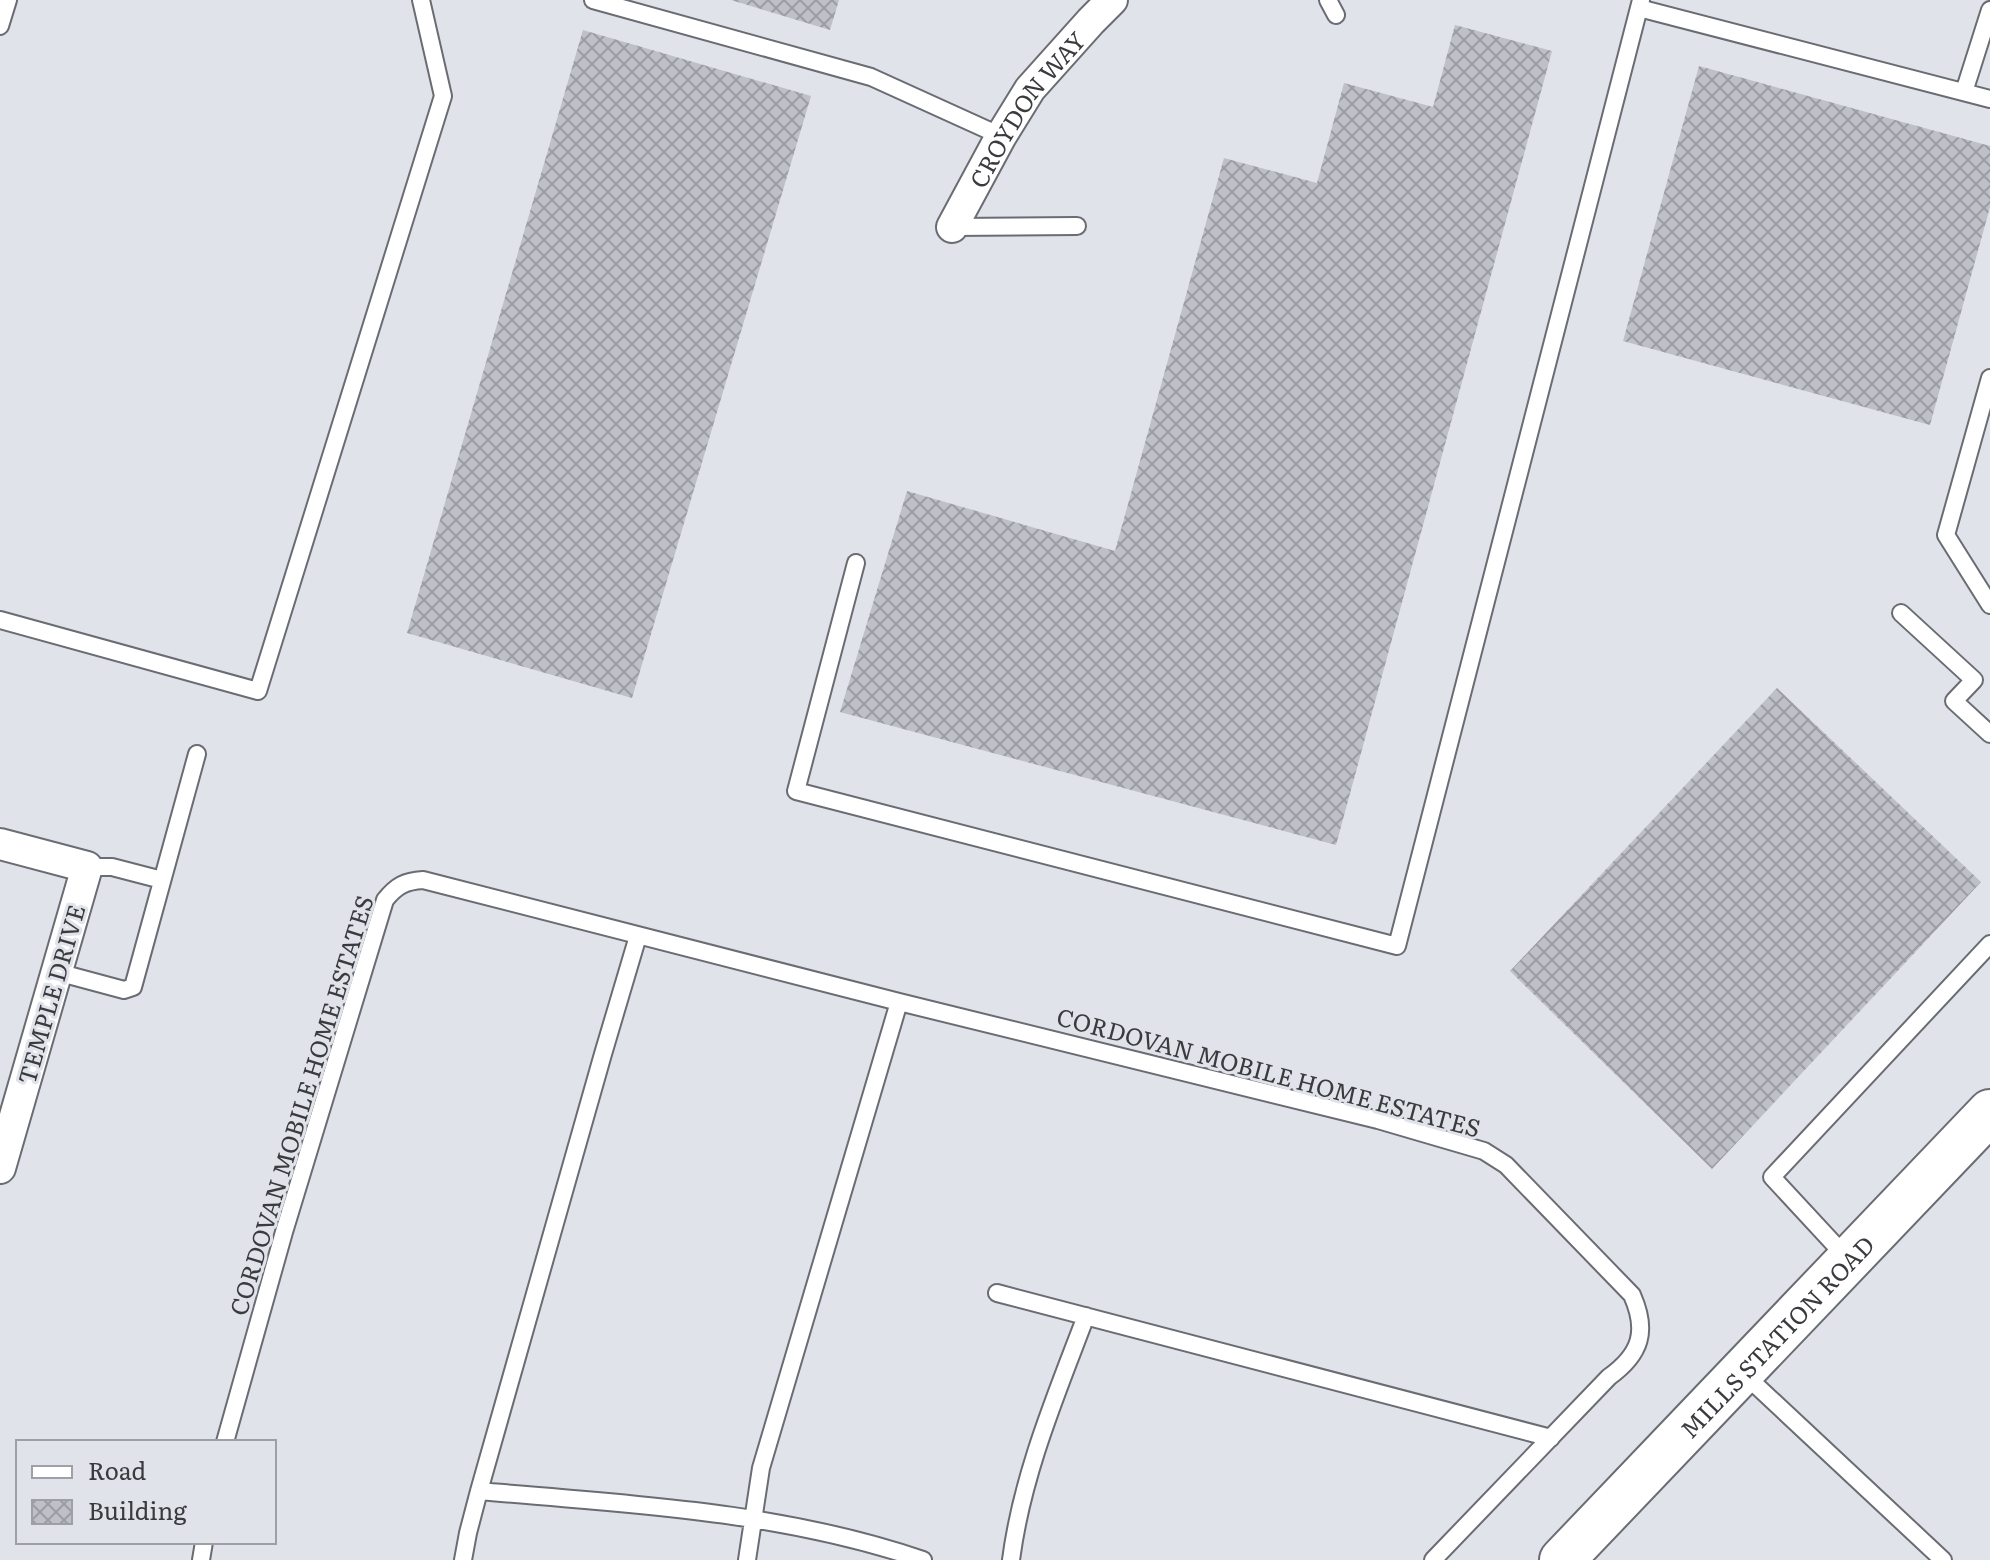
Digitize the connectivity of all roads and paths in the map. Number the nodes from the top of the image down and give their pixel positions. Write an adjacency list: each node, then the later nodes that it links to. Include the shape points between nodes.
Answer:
1 (8, 0): 7 (lane)
2 (421, 0): 17 (lane, via 443,96 258,691)
3 (593, 0): 10 (lane, via 871,77)
4 (1112, 0): 10 (street, CROYDON WAY, via 1030,89)
5 (1640, 4): 8 (lane); 14 (lane, via 1397,946 796,791)
6 (1990, 10): 8 (lane)
7 (0, 26)
8 (1964, 92): 9 (lane)
9 (1990, 99)
10 (1001, 136): 12 (street, CROYDON WAY)
11 (1077, 226): 12 (lane)
12 (952, 227)
13 (1990, 378): 15 (lane, via 1946,535)
14 (856, 563)
15 (1990, 605)
16 (1901, 613): 18 (lane, via 1974,680 1954,701)
17 (0, 620)
18 (1990, 734)
19 (197, 754): 22 (lane)
20 (0, 844): 21 (street)
21 (87, 867): 22 (lane, via 112,867); 25 (street, TEMPLE DRIVE)
22 (162, 880): 25 (lane, via 130,989)
23 (638, 936): 26 (lane, CORDOVAN MOBILE HOME ESTATES); 34 (lane, CORDOVAN MOBILE HOME ESTATES, via 423,880 395,887 385,900); 35 (lane)
24 (1990, 944): 29 (lane, via 1772,1177)
25 (57, 972): 28 (street, TEMPLE DRIVE)
26 (899, 1002): 33 (lane, CORDOVAN MOBILE HOME ESTATES, via 1378,1120 1484,1151 1506,1165 1632,1295 1640,1312 1641,1332 1625,1366); 36 (lane, via 761,1468)
27 (1990, 1112): 29 (street, MILLS STATION ROAD)
28 (0, 1168)
29 (1848, 1259): 32 (street, MILLS STATION ROAD)
30 (997, 1293): 31 (lane)
31 (1086, 1316): 33 (lane); 40 (lane, via 1028,1479)
32 (1743, 1373): 42 (street, MILLS STATION ROAD); 43 (lane)
33 (1551, 1438): 41 (lane, CORDOVAN MOBILE HOME ESTATES)
34 (226, 1440)
35 (479, 1491): 36 (lane); 37 (lane)
36 (752, 1519): 38 (lane); 39 (lane, via 877,1544)
37 (463, 1560)
38 (747, 1560)
39 (923, 1560)
40 (1011, 1560)
41 (1433, 1560)
42 (1562, 1560)
43 (1943, 1560)

